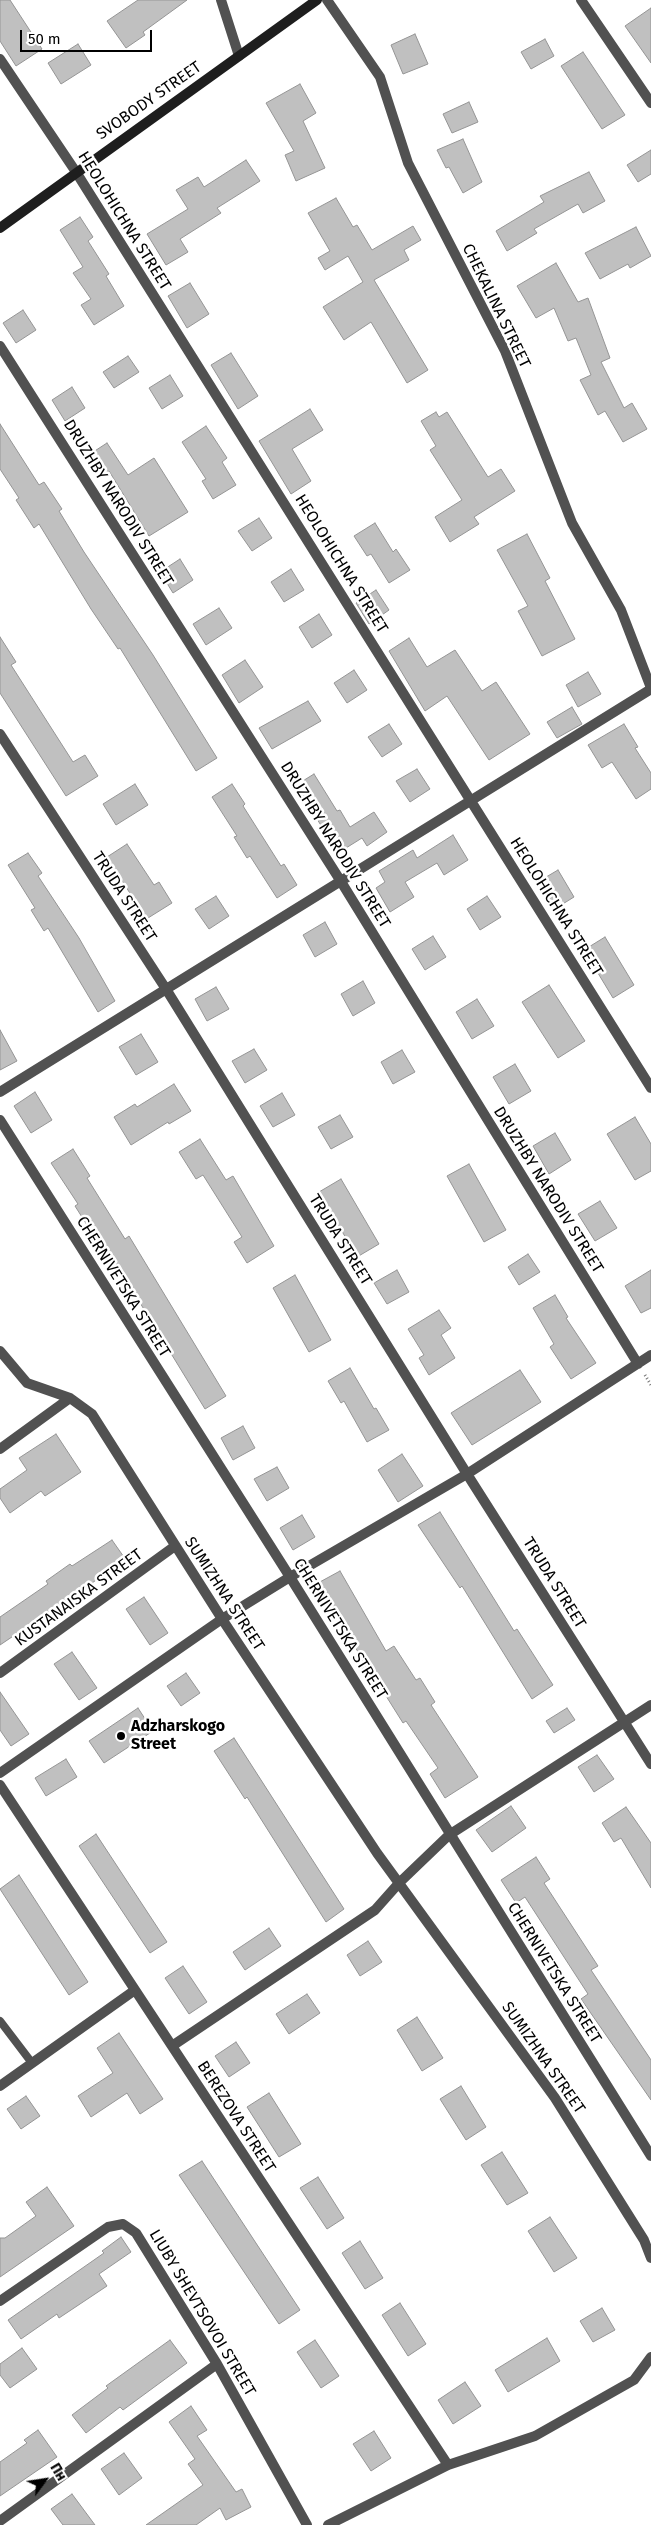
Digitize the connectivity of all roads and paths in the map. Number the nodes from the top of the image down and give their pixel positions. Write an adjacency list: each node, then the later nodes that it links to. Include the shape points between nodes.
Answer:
1 (221, 0): 5 (street)
2 (317, 0): 5 (main road, SVOBODY STREET)
3 (327, 0): 11 (street, CHEKALINA STREET, via 380,77 408,163 505,351 572,523 621,610)
4 (581, 0): 7 (street)
5 (239, 56): 8 (main road, SVOBODY STREET)
6 (0, 59): 8 (street, HEOLOHICHNA STREET)
7 (651, 103)
8 (76, 172): 9 (main road, SVOBODY STREET); 13 (street, HEOLOHICHNA STREET)
9 (0, 228)
10 (0, 346): 14 (street, DRUZHBY NARODIV STREET)
11 (651, 688): 13 (street)
12 (0, 734): 15 (street, TRUDA STREET)
13 (472, 800): 14 (street); 16 (street, HEOLOHICHNA STREET)
14 (340, 880): 15 (street); 21 (street, DRUZHBY NARODIV STREET)
15 (166, 989): 17 (street); 24 (street, TRUDA STREET)
16 (651, 1088)
17 (0, 1092)
18 (0, 1120): 26 (street, CHERNIVETSKA STREET)
19 (0, 1352): 22 (street, SUMIZHNA STREET, via 27,1383)
20 (651, 1356): 21 (street)
21 (638, 1364): 24 (street)
22 (70, 1398): 23 (street); 25 (street, SUMIZHNA STREET, via 92,1414)
23 (0, 1449)
24 (467, 1474): 26 (street); 30 (street, TRUDA STREET)
25 (175, 1546): 27 (street, SUMIZHNA STREET); 28 (street, KUSTANAISKA STREET)
26 (290, 1577): 27 (street); 34 (street, CHERNIVETSKA STREET)
27 (222, 1619): 32 (street); 35 (street, SUMIZHNA STREET)
28 (0, 1673)
29 (651, 1705): 30 (street)
30 (625, 1722): 31 (street, TRUDA STREET); 34 (street)
31 (651, 1764)
32 (0, 1773)
33 (0, 1785): 36 (street, BEREZOVA STREET)
34 (449, 1835): 35 (street); 41 (street, CHERNIVETSKA STREET)
35 (399, 1883): 38 (street, via 375,1910); 42 (street, SUMIZHNA STREET, via 555,2098 644,2240)
36 (135, 1990): 38 (street, BEREZOVA STREET); 39 (street)
37 (0, 2021): 39 (lane)
38 (172, 2046): 46 (street, BEREZOVA STREET)
39 (32, 2063): 40 (street)
40 (0, 2086)
41 (651, 2156)
42 (651, 2258)
43 (0, 2302): 45 (street, LIUBY SHEVTSOVOI STREET, via 108,2227 123,2224 136,2232)
44 (651, 2357): 46 (street, via 634,2380 534,2436)
45 (217, 2364): 47 (street); 48 (street, LIUBY SHEVTSOVOI STREET)
46 (448, 2465): 49 (street)
47 (0, 2521)
48 (307, 2525)
49 (328, 2525)

